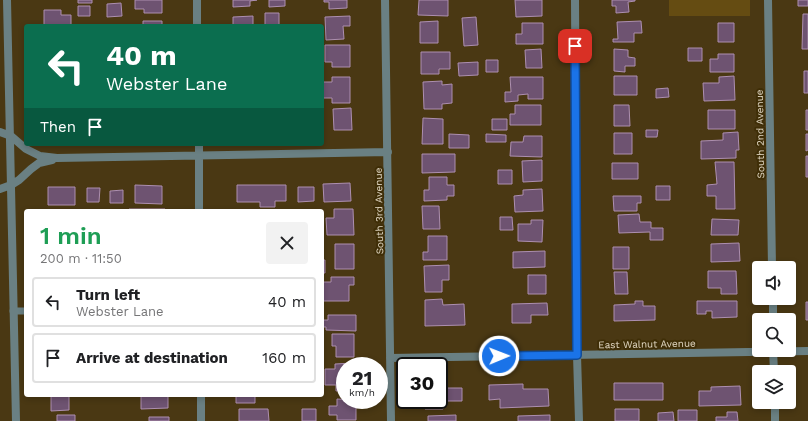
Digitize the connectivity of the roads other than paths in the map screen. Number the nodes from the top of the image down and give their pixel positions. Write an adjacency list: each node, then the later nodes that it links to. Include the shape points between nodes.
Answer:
1 (7, 0): 8 (street)
2 (197, 0): 6 (street)
3 (386, 0): 10 (street, South 3rd Avenue)
4 (575, 0): 22 (street)
5 (768, 0): 16 (street, South 2nd Avenue)
6 (197, 24)
7 (0, 132): 8 (street)
8 (11, 136): 12 (street, via 40,156); 13 (street)
9 (198, 146): 11 (street)
10 (388, 152): 11 (street); 23 (street, South 3rd Avenue)
11 (199, 155): 12 (street); 15 (street)
12 (57, 158): 13 (street, via 39,163)
13 (11, 185): 14 (street); 17 (street)
14 (0, 189)
15 (199, 209)
16 (772, 261)
17 (13, 311): 18 (lane); 26 (street)
18 (24, 311)
19 (752, 351): 22 (street, East Walnut Avenue)
20 (796, 351): 21 (street, East Walnut Avenue)
21 (808, 351)
22 (577, 355): 23 (street, East Walnut Avenue); 29 (street)
23 (390, 358): 28 (street, South 3rd Avenue)
24 (201, 397): 27 (street)
25 (774, 409): 30 (street)
26 (16, 421)
27 (201, 421)
28 (391, 421)
29 (579, 421)
30 (775, 421)

